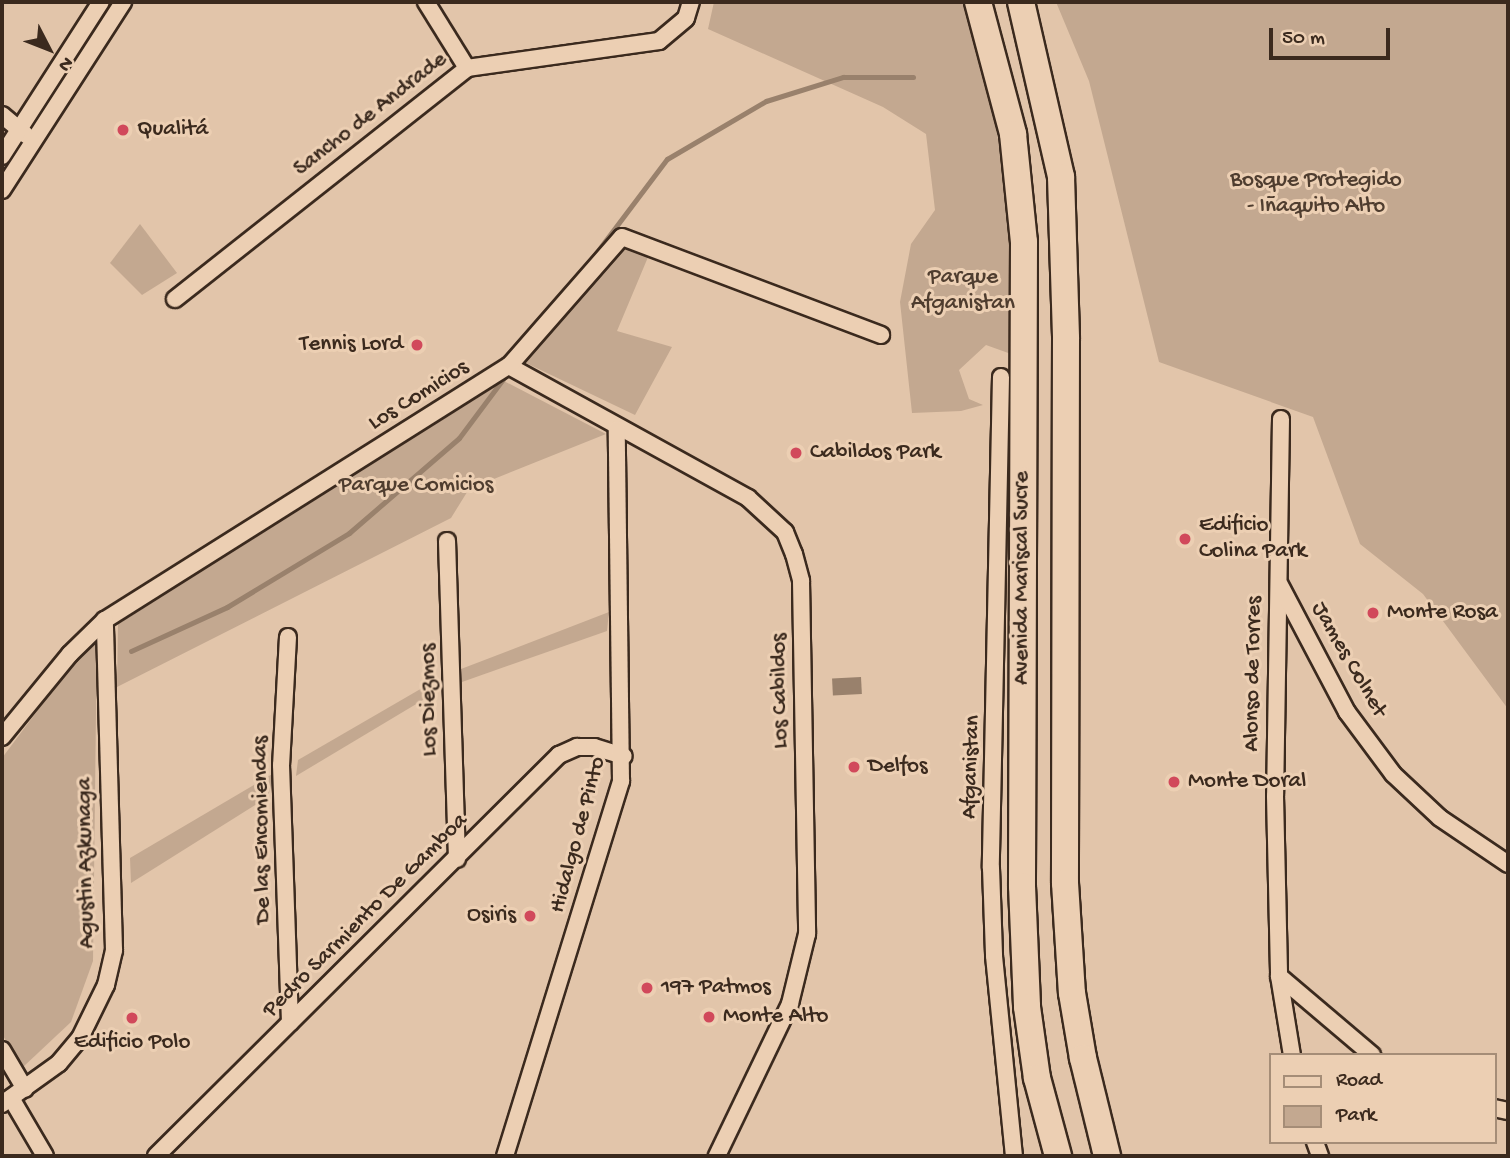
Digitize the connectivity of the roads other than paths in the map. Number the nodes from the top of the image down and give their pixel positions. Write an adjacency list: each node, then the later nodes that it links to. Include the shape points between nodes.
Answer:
1 (101, 2): 9 (street)
2 (123, 2): 10 (street)
3 (426, 2): 7 (street)
4 (691, 2): 7 (street, Sancho de Andrade, via 686,18 659,41)
5 (978, 2): 38 (main road, Avenida Mariscal Sucre, via 1013,134 1024,242 1022,886 1027,1007 1037,1078)
6 (1021, 2): 39 (main road, Avenida Mariscal Sucre, via 1060,177 1066,340 1065,883 1072,993)
7 (467, 68): 13 (street, Sancho de Andrade)
8 (2, 115): 9 (street)
9 (19, 129): 10 (street); 11 (street)
10 (33, 141): 12 (street)
11 (2, 156)
12 (2, 190)
13 (175, 299)
14 (881, 335): 15 (street, Los Comicios, via 622,237)
15 (509, 366): 18 (street, Los Cabildos); 21 (street, Los Comicios)
16 (1001, 377): 37 (street, Afganistan, via 991,868 994,956)
17 (1281, 419): 20 (street, Alonso de Torres)
18 (617, 429): 24 (street, Hidalgo de Pinto); 36 (street, Los Cabildos, via 771,516 785,532 801,582 808,875 805,955 790,1004)
19 (447, 541): 25 (street, Los Diezmos)
20 (1279, 583): 26 (street, James Colnet, via 1347,712 1389,768 1431,811); 27 (street, Alonso de Torres, via 1275,796)
21 (106, 620): 23 (street, Los Comicios, via 70,654); 32 (street, Agustin Azkunaga, via 114,950 102,994 80,1038 59,1063)
22 (288, 636): 28 (street, De las Encomiendas, via 281,765)
23 (2, 737)
24 (624, 755): 25 (street, Pedro Sarmiento De Gamboa, via 594,747 578,747 559,755); 35 (street, Hidalgo de Pinto, via 613,810 565,972)
25 (457, 859): 28 (street, Pedro Sarmiento De Gamboa)
26 (1508, 864)
27 (1279, 976): 30 (street, Alonso de Torres); 31 (street)
28 (290, 1023): 34 (street, Pedro Sarmiento De Gamboa)
29 (2, 1050): 32 (street)
30 (1293, 1053)
31 (1370, 1053)
32 (12, 1097): 33 (street)
33 (46, 1156)
34 (156, 1156)
35 (505, 1156)
36 (717, 1156)
37 (1014, 1156)
38 (1058, 1156)
39 (1107, 1156)

